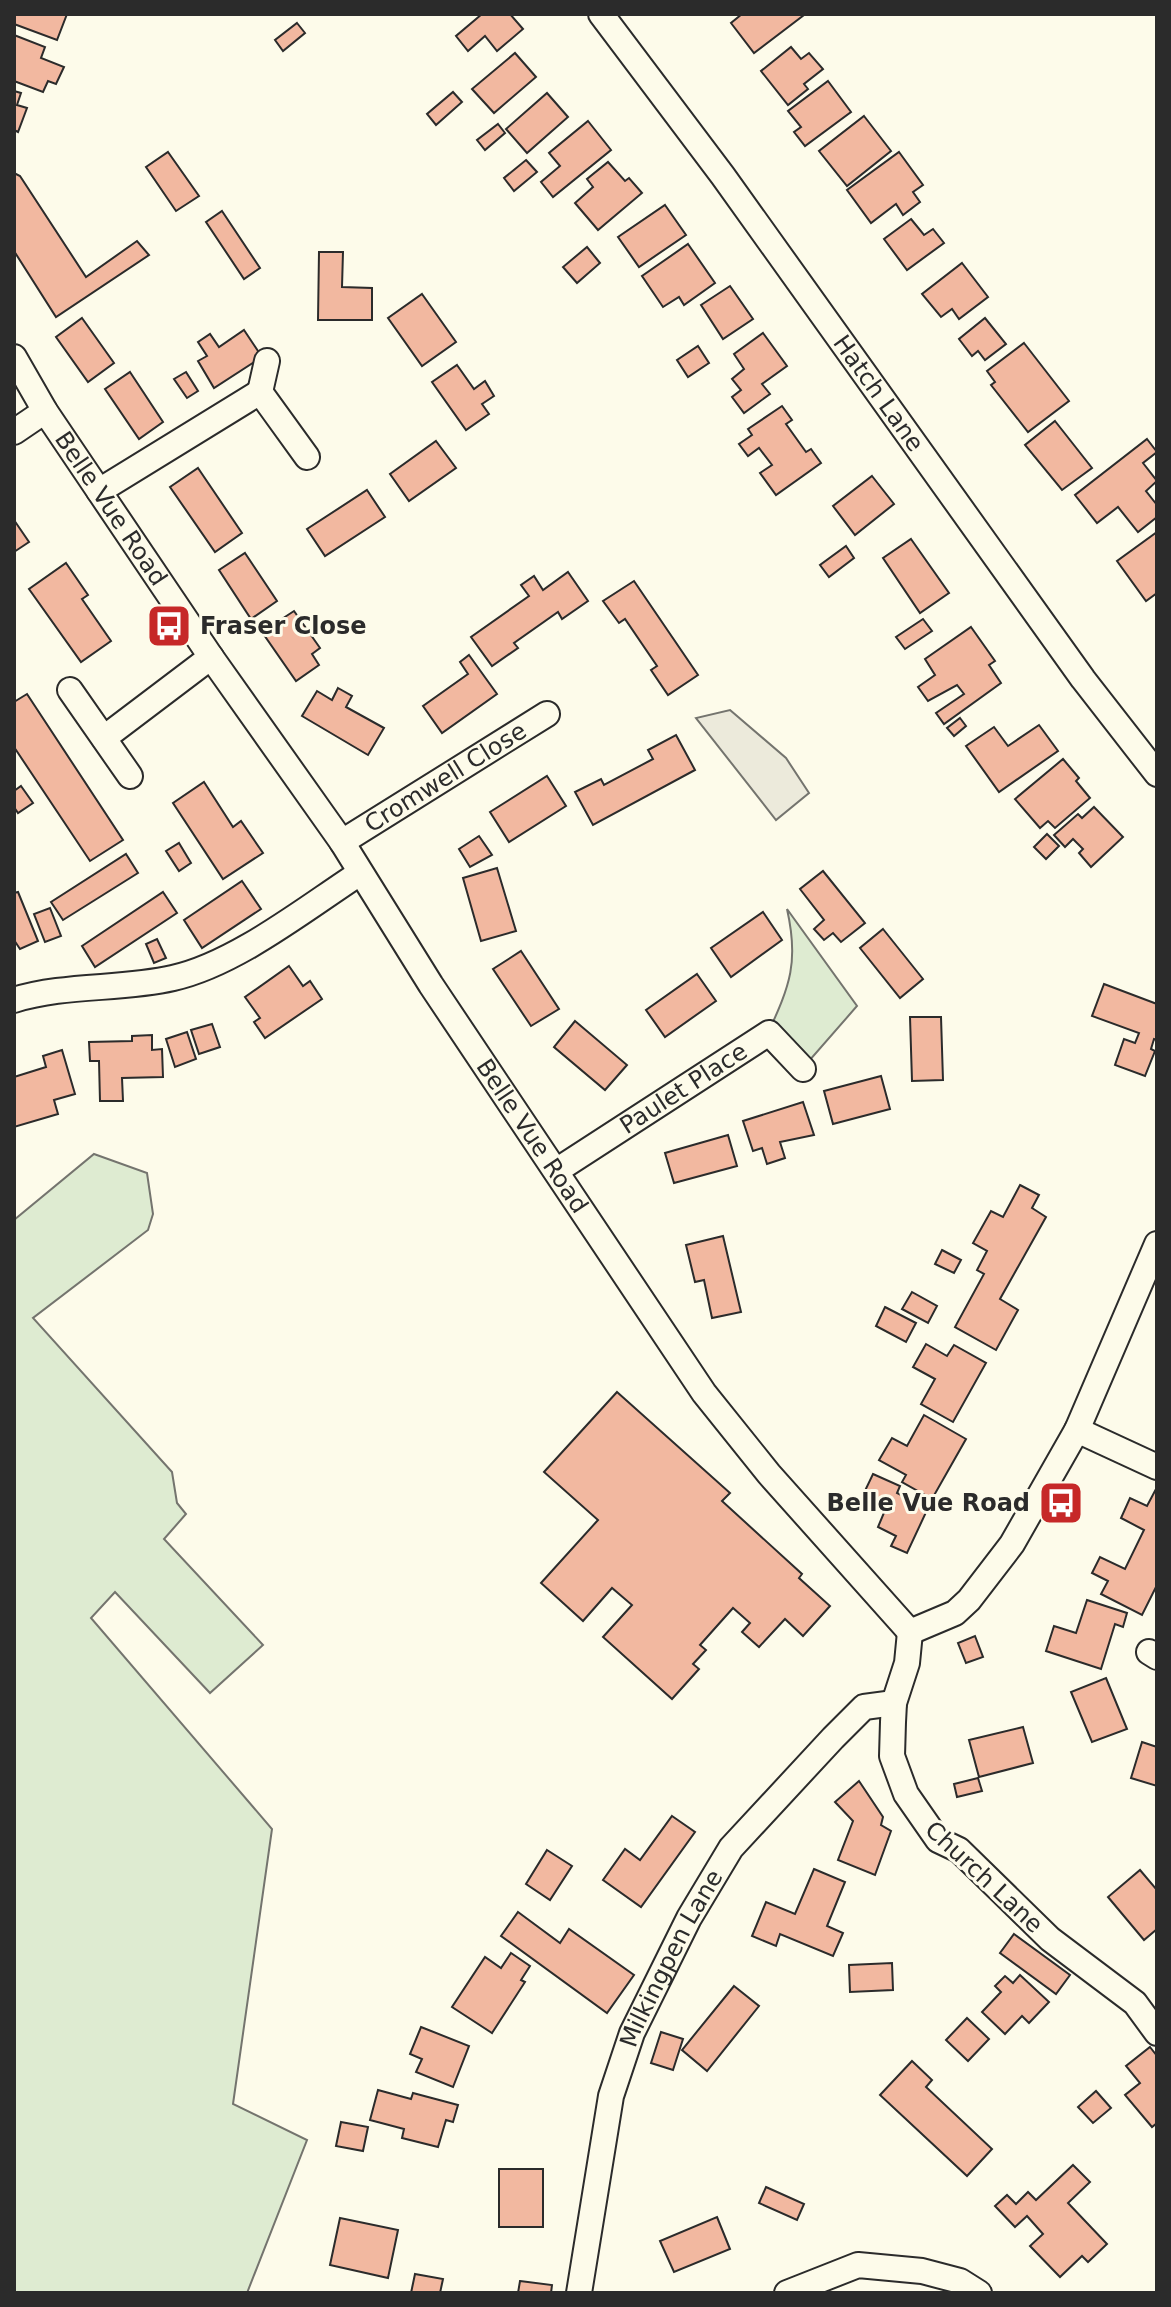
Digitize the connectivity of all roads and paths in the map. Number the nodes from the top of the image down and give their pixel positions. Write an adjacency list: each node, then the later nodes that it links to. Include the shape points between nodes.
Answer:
1 (601, 14): 13 (street, Hatch Lane)
2 (14, 357): 5 (street, Belle Vue Road)
3 (267, 361): 4 (street)
4 (260, 392): 7 (street); 8 (street)
5 (45, 411): 6 (street); 8 (street, Belle Vue Road)
6 (14, 432)
7 (307, 457)
8 (99, 491): 9 (street, Belle Vue Road)
9 (211, 657): 12 (street); 15 (street, Belle Vue Road)
10 (70, 690): 12 (street)
11 (547, 714): 15 (street, Cromwell Close)
12 (104, 738): 14 (street)
13 (1157, 774)
14 (130, 776)
15 (342, 842): 16 (street, Belle Vue Road)
16 (360, 873): 17 (street, via 205,969 170,979); 19 (street, Belle Vue Road)
17 (14, 1000)
18 (803, 1069): 19 (street, Paulet Place, via 769,1033)
19 (556, 1171): 23 (street, Belle Vue Road, via 704,1393)
20 (1157, 1244): 21 (street)
21 (1077, 1430): 22 (street); 23 (street, via 1012,1544 969,1600 955,1613)
22 (1157, 1467)
23 (910, 1632): 24 (street, Church Lane)
24 (894, 1703): 25 (street, Church Lane, via 892,1756 924,1823 1050,1939 1135,2003); 26 (street, Milkingpen Lane, via 864,1707 833,1738 731,1848 689,1918 632,2033 611,2096)
25 (1157, 2033)
26 (579, 2293)
27 (787, 2293): 28 (street, via 858,2265 922,2271 960,2281)
28 (979, 2293)

